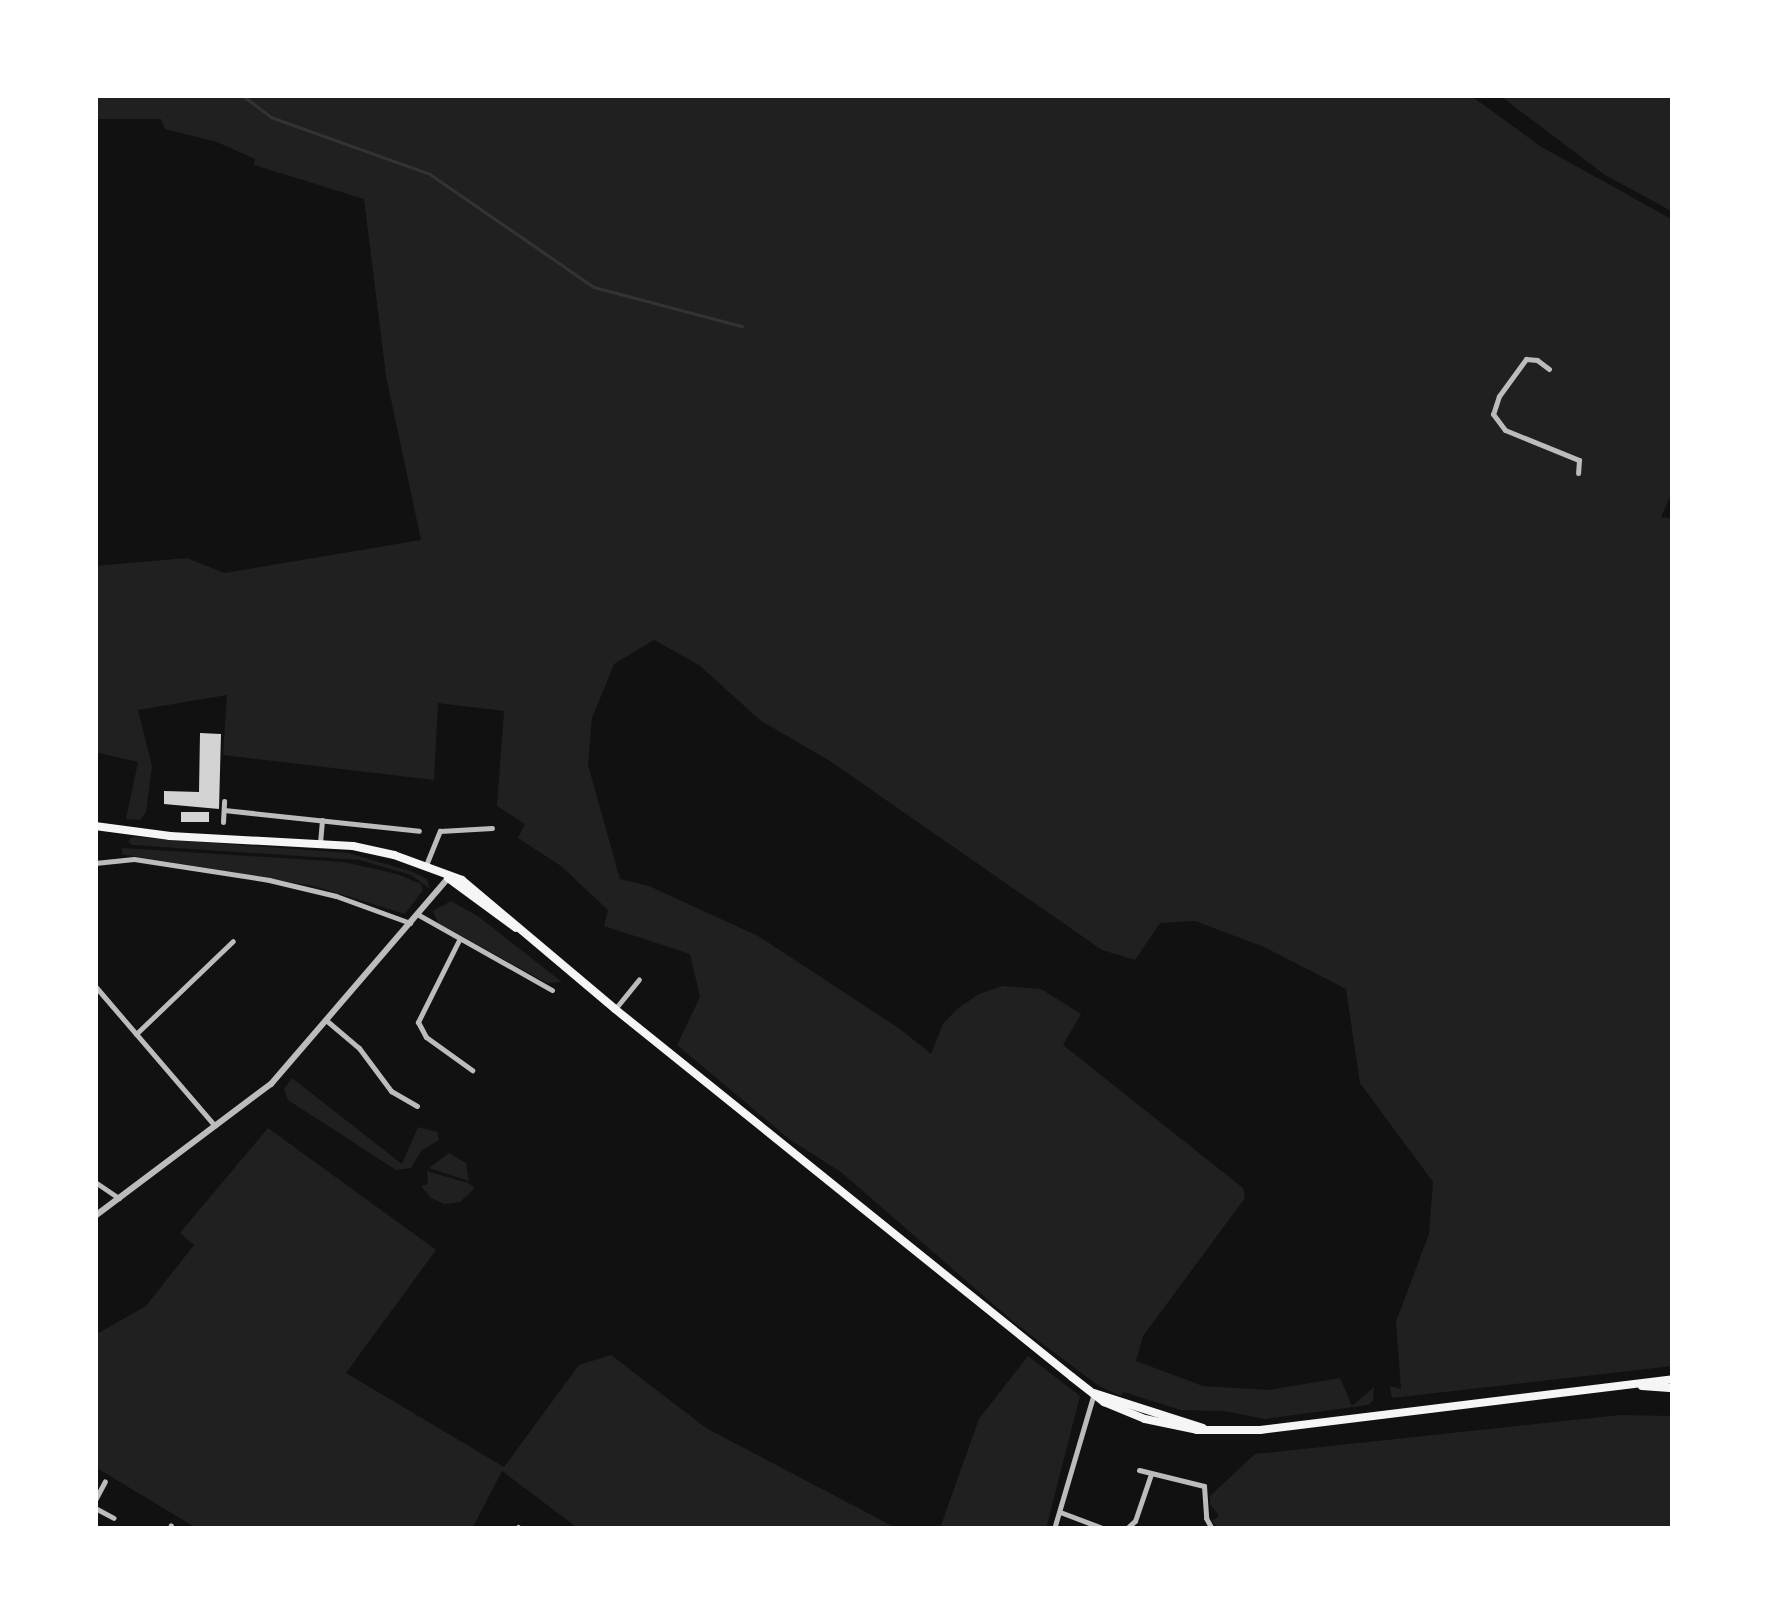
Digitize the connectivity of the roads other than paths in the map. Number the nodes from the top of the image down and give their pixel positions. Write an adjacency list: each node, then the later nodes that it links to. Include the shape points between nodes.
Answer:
1 (1549, 369): 2 (street, via 1526,359 1493,414 1505,430 1579,460)
2 (1578, 473)
3 (224, 800): 4 (street)
4 (224, 810): 5 (street); 6 (street)
5 (322, 820): 9 (street); 10 (street)
6 (223, 822)
7 (95, 826): 10 (main road)
8 (492, 828): 12 (street, via 440,831)
9 (418, 831)
10 (320, 843): 12 (main road)
11 (95, 863): 15 (street, via 134,859 269,880)
12 (426, 866): 13 (main road)
13 (448, 878): 14 (street); 21 (main road)
14 (417, 914): 15 (street); 16 (street)
15 (410, 923): 22 (street)
16 (460, 940): 20 (street); 24 (street, via 418,1022 426,1037)
17 (234, 942): 23 (street)
18 (640, 980): 21 (street)
19 (95, 986): 23 (street)
20 (552, 990)
21 (615, 1009): 33 (main road)
22 (327, 1021): 25 (street, via 359,1048 391,1090); 26 (street, via 272,1084)
23 (136, 1034): 26 (street)
24 (472, 1070)
25 (416, 1106)
26 (215, 1126): 28 (street)
27 (95, 1182): 28 (street)
28 (118, 1198): 29 (street)
29 (95, 1216)
30 (1673, 1379): 31 (main road)
31 (1638, 1386): 32 (main road); 33 (main road, via 1260,1430 1204,1428)
32 (1673, 1388)
33 (1094, 1392): 39 (street)
34 (1138, 1470): 35 (street)
35 (1151, 1474): 43 (street); 44 (street, via 1204,1486)
36 (105, 1481): 37 (street)
37 (95, 1500)
38 (95, 1508): 40 (street)
39 (1060, 1512): 41 (street); 42 (street)
40 (114, 1518)
41 (1054, 1529)
42 (1105, 1529)
43 (1126, 1529)
44 (1212, 1529)

